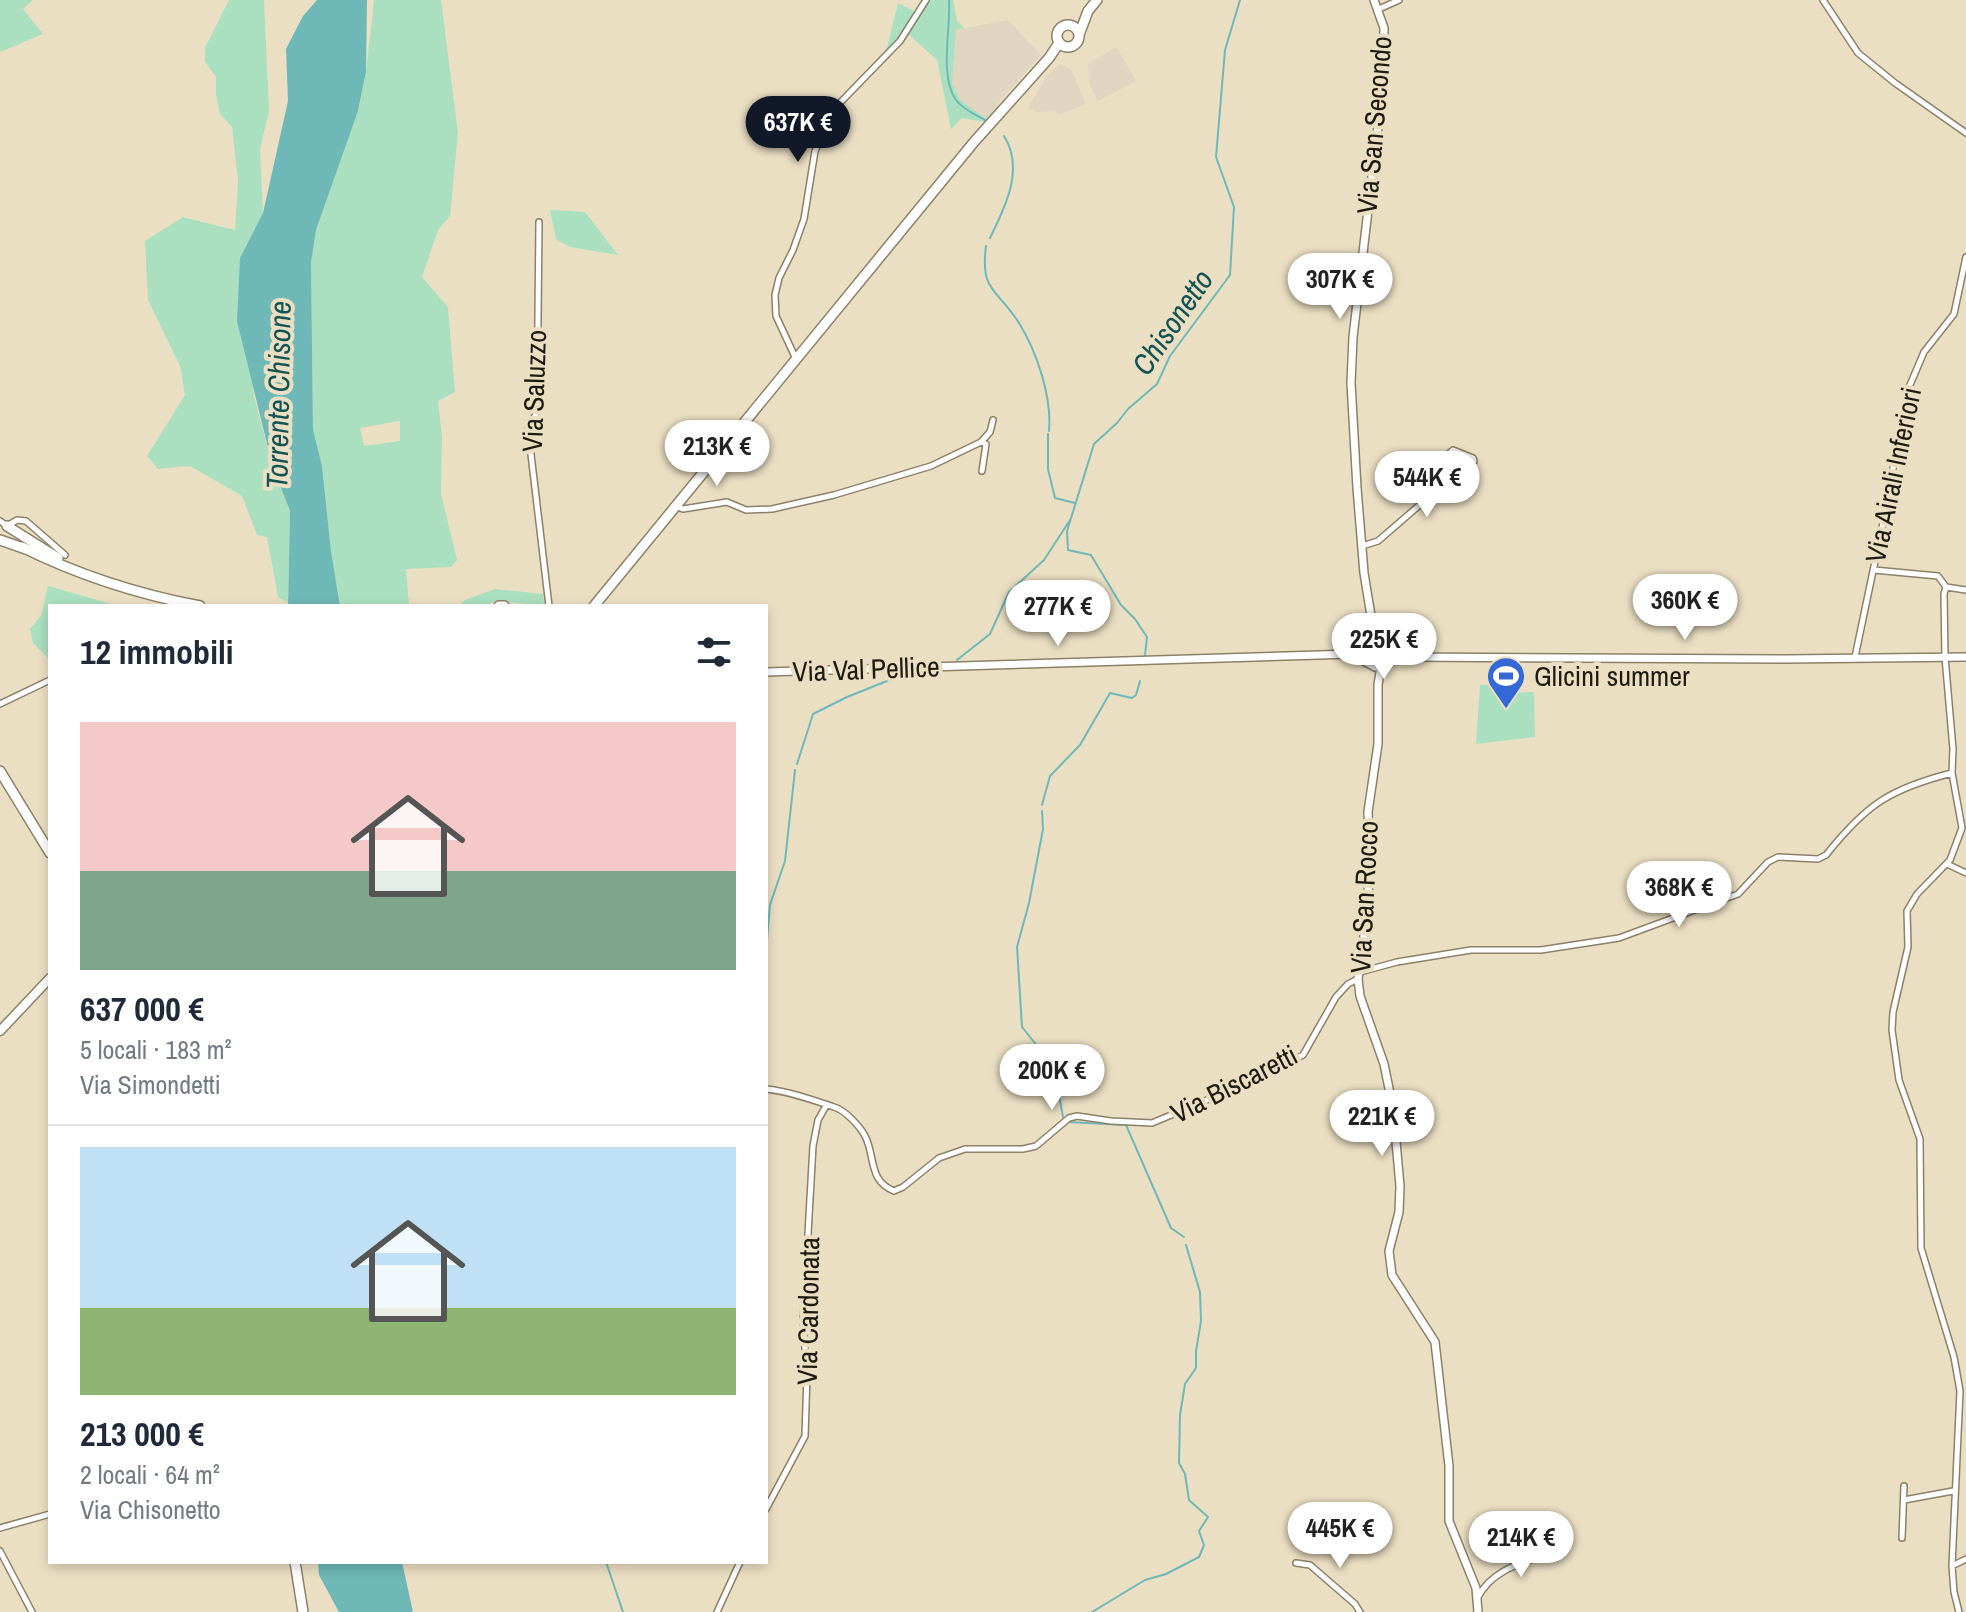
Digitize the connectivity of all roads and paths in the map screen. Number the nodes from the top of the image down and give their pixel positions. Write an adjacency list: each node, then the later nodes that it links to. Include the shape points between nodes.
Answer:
1 (926, 0): 14 (street, via 900,41 834,109 815,151 804,219 775,295 776,316)
2 (1097, 0): 7 (main road)
3 (1374, 0): 6 (street, Via San Secondo)
4 (1399, 0): 6 (street)
5 (1823, 0): 11 (street, via 1858,53)
6 (1379, 9): 21 (street, Via San Secondo, via 1384,28 1382,106 1351,383)
7 (1088, 11): 8 (main road); 9 (main road)
8 (1065, 25): 9 (main road); 10 (main road, via 1057,33)
9 (1079, 35): 10 (main road, via 1077,43)
10 (1063, 45): 14 (main road)
11 (1966, 133)
12 (539, 222): 29 (street, Via Saluzzo, via 537,412 528,429)
13 (1966, 257): 23 (street, Via Airali Inferiori, via 1954,314 1924,352 1907,392)
14 (796, 359): 19 (main road)
15 (993, 420): 16 (street)
16 (981, 442): 18 (street, via 986,444); 19 (street, via 931,466 772,509 746,510 727,502)
17 (1474, 461): 21 (street, via 1453,450 1442,458 1433,467 1437,490 1378,541)
18 (982, 471)
19 (675, 506): 25 (main road)
20 (2, 532): 22 (street, via 17,520 26,521); 24 (main road); 24 (main road)
21 (1362, 546): 32 (street, Via San Secondo)
22 (65, 555)
23 (1874, 570): 26 (street, via 1938,576); 34 (street, Via Airali Inferiori)
24 (84, 575): 28 (main road)
25 (618, 576): 30 (main road); 31 (main road)
26 (1946, 587): 27 (street); 35 (street)
27 (1966, 590)
28 (190, 604)
29 (549, 604)
30 (589, 604)
31 (596, 604)
32 (1374, 654): 33 (street); 37 (street); 37 (street, Via San Rocco); 38 (street, Via Val Pellice); 40 (street, Via San Rocco)
33 (1404, 657): 34 (street); 37 (street)
34 (1855, 657): 35 (street)
35 (1945, 657): 36 (street); 43 (street)
36 (1966, 657)
37 (1383, 664): 40 (street, Via San Rocco)
38 (768, 672)
39 (48, 681): 41 (street)
40 (1378, 685): 50 (street, Via San Rocco, via 1378,744 1368,812 1370,863)
41 (0, 704)
42 (0, 771): 45 (main road)
43 (1952, 773): 48 (street, via 1962,828); 50 (street, via 1916,783 1867,808 1818,859 1778,857 1738,894 1619,938 1541,950 1471,950 1397,962)
44 (0, 780): 45 (main road)
45 (36, 835): 46 (main road); 47 (main road)
46 (48, 850)
47 (48, 858)
48 (1947, 864): 49 (street); 56 (street, via 1907,911 1908,947 1892,1030 1899,1080 1920,1139 1921,1248 1960,1391)
49 (1966, 873)
50 (1358, 976): 54 (street, Via Biscaretti, via 1336,997 1303,1055 1250,1081 1162,1121 1077,1116 1036,1146 965,1149 939,1158 894,1191 877,1178 860,1129); 69 (street, Via San Rocco, via 1393,1108 1400,1186 1389,1264 1435,1342 1449,1466 1449,1521)
51 (48, 980): 52 (main road)
52 (0, 1031)
53 (768, 1089): 54 (street, Via Biscaretti)
54 (826, 1106): 58 (street, Via Cardonata, via 813,1146 803,1322 805,1436)
55 (1904, 1486): 57 (street)
56 (1953, 1491): 57 (street); 68 (street)
57 (1904, 1500): 61 (street)
58 (768, 1505)
59 (48, 1515): 60 (street)
60 (0, 1528)
61 (1902, 1538)
62 (1555, 1551): 69 (street, via 1498,1573)
63 (1, 1554): 70 (street)
64 (1966, 1559): 68 (street)
65 (1296, 1563): 73 (street, via 1310,1565)
66 (293, 1564): 71 (main road)
67 (739, 1564): 72 (street)
68 (1952, 1566): 75 (street)
69 (1478, 1597): 74 (street, Via San Rocco)
70 (32, 1612)
71 (301, 1612)
72 (717, 1612)
73 (1360, 1612)
74 (1478, 1612)
75 (1959, 1612)

